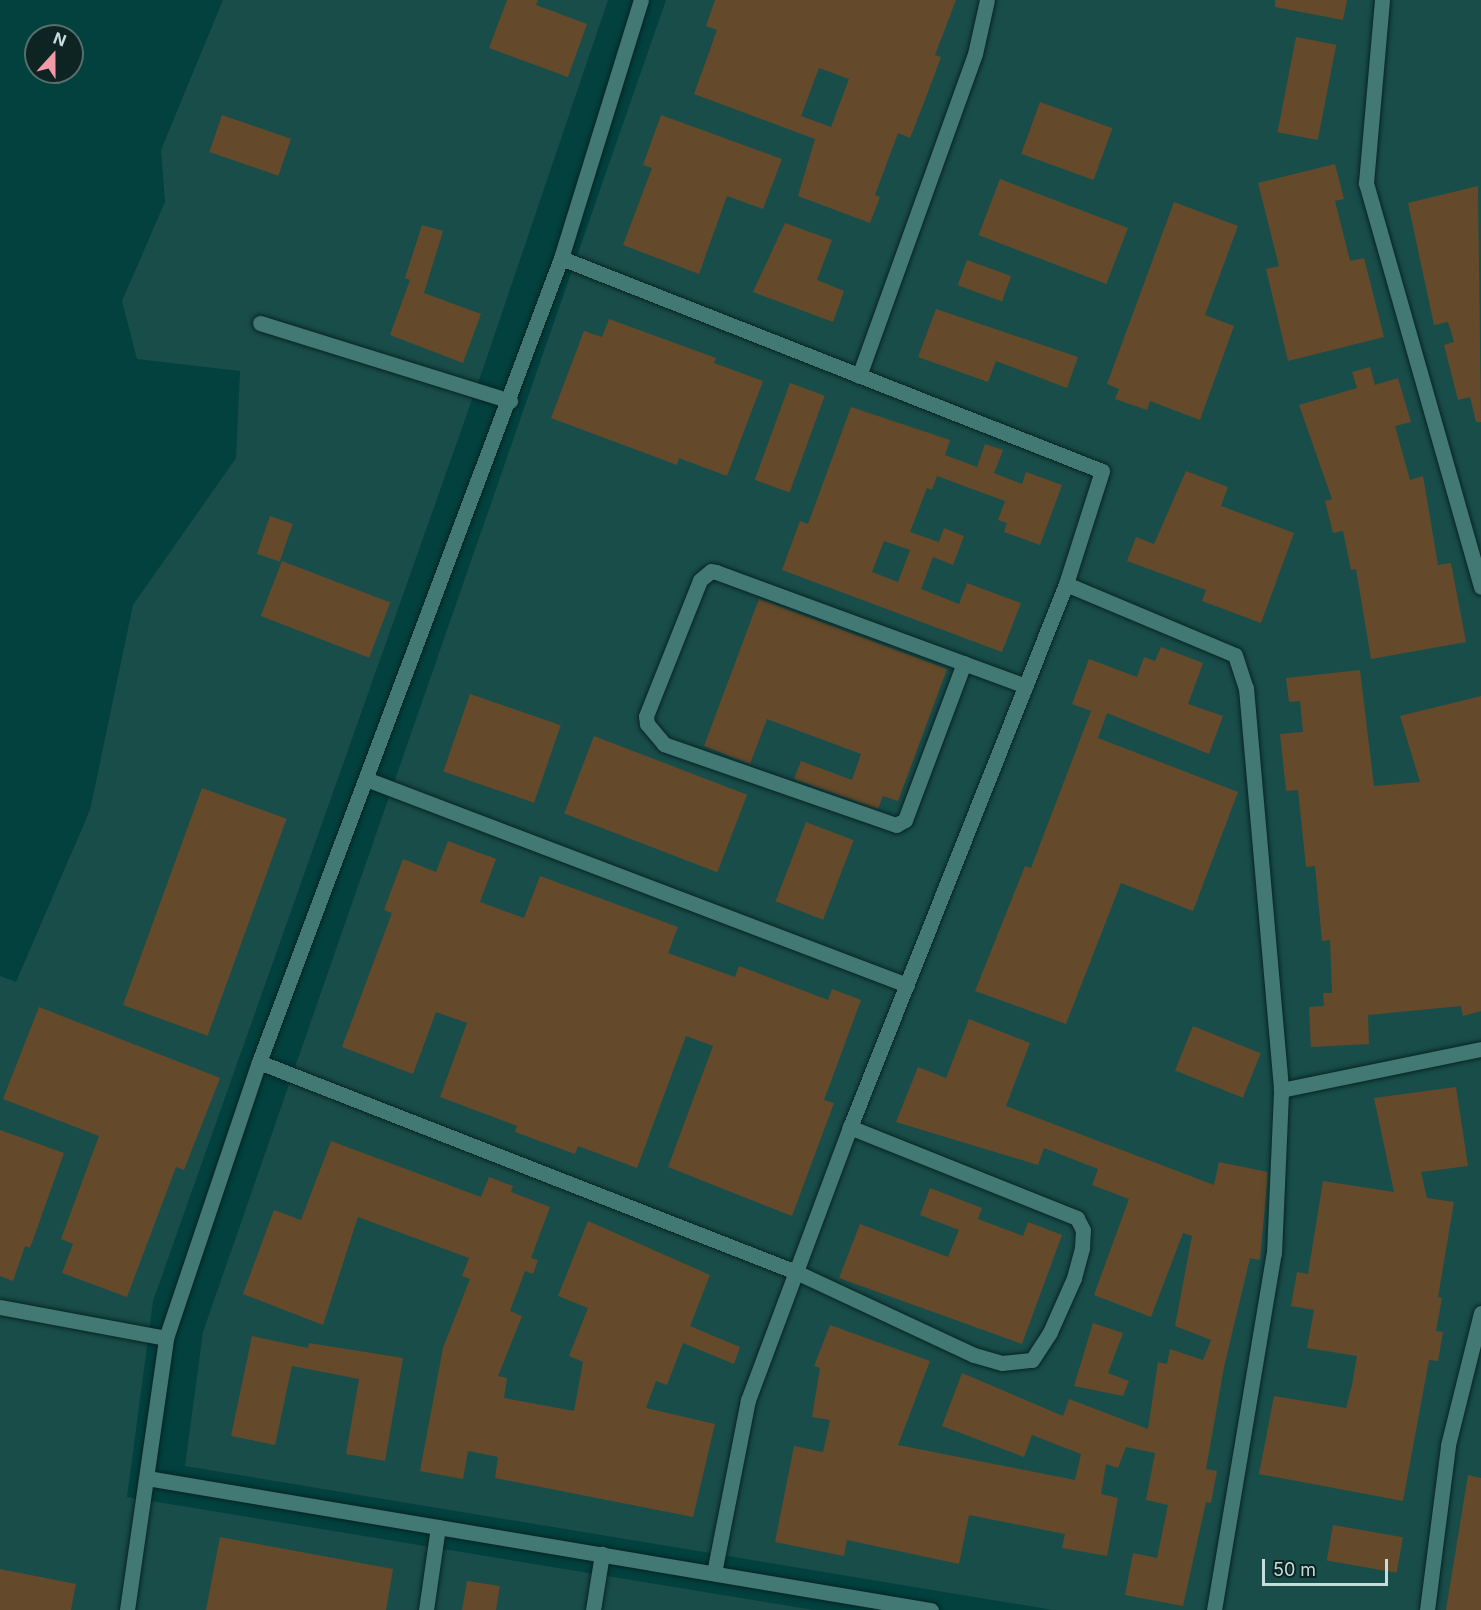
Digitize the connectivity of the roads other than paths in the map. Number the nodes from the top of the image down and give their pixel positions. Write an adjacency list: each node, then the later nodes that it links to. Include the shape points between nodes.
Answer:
1 (641, 0): 4 (street)
2 (987, 0): 6 (street, via 975,54)
3 (1382, 0): 9 (street, via 1366,183)
4 (561, 258): 6 (street); 7 (street)
5 (260, 323): 7 (street)
6 (859, 376): 8 (street, via 1102,471)
7 (510, 401): 12 (street)
8 (1066, 584): 11 (street); 16 (street, via 1235,655 1246,688)
9 (1481, 587)
10 (964, 663): 10 (street, via 716,572 703,576 646,716 650,732 664,744 896,825 905,820); 11 (street)
11 (1026, 686): 13 (street)
12 (366, 779): 13 (street); 15 (street)
13 (907, 984): 17 (street)
14 (1480, 1054): 16 (street)
15 (259, 1062): 18 (street); 21 (street)
16 (1281, 1090): 30 (street, via 1274,1253)
17 (850, 1127): 18 (street); 18 (street, via 1077,1218 1083,1230 1074,1278 1040,1350 1021,1365 974,1355)
18 (796, 1272): 25 (street, via 748,1400)
19 (0, 1307): 21 (street)
20 (1481, 1313): 31 (street, via 1448,1445)
21 (166, 1338): 22 (street)
22 (147, 1478): 23 (street); 26 (street)
23 (438, 1527): 24 (street); 27 (street)
24 (602, 1554): 25 (street); 28 (street)
25 (714, 1573): 29 (street)
26 (127, 1610)
27 (426, 1610)
28 (593, 1610)
29 (931, 1610)
30 (1214, 1610)
31 (1427, 1610)

